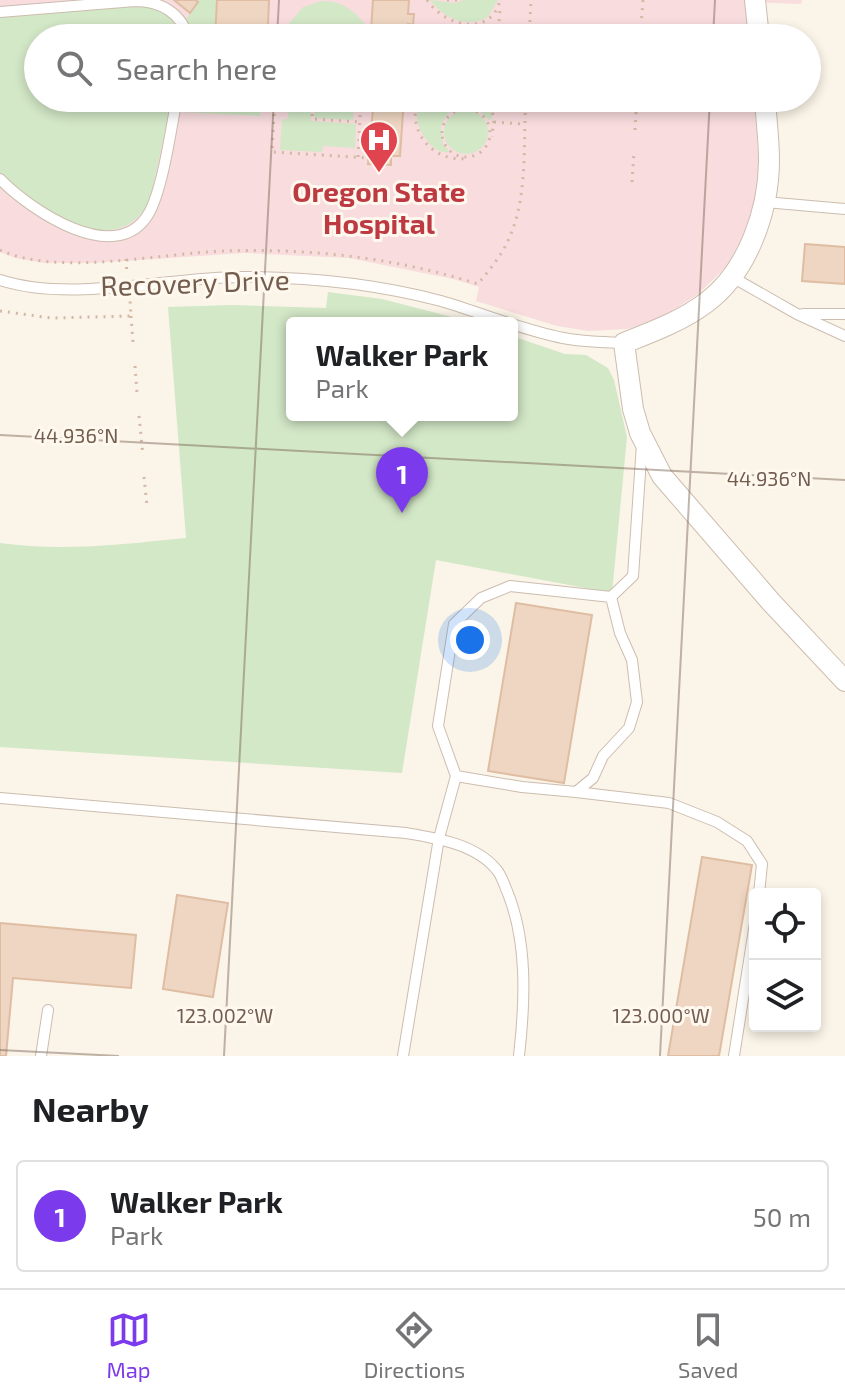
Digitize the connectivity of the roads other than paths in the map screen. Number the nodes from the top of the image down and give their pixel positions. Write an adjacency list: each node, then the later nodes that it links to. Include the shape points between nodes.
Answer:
1 (755, 0): 5 (street)
2 (155, 1): 3 (lane); 4 (lane)
3 (0, 12)
4 (182, 24)
5 (758, 24)
6 (174, 112): 8 (lane, via 154,201 135,234 72,228 33,207)
7 (766, 112): 9 (street)
8 (0, 179)
9 (765, 202): 10 (lane); 11 (street)
10 (845, 209)
11 (732, 277): 13 (lane); 18 (street, via 708,302 682,318)
12 (0, 280): 15 (lane, Recovery Drive, via 47,288 241,277 332,281)
13 (797, 314): 14 (lane); 17 (lane)
14 (845, 314)
15 (492, 317)
16 (518, 325): 18 (lane, Recovery Drive, via 563,338)
17 (845, 336)
18 (624, 343): 19 (street, via 633,409)
19 (643, 438): 20 (lane, via 633,576); 21 (street, via 662,476)
20 (611, 597): 22 (lane, via 510,586 481,598 454,624 438,726); 23 (lane, via 632,660 637,702 629,728 603,756 593,778)
21 (845, 681)
22 (456, 776): 23 (lane); 25 (lane)
23 (576, 792): 26 (lane, via 669,803 717,822 747,841 762,864)
24 (0, 798): 25 (lane)
25 (439, 838): 30 (lane); 31 (lane, via 476,853 498,870 510,899 519,924 523,969)
26 (760, 888)
27 (749, 960): 32 (lane)
28 (48, 1010): 29 (lane)
29 (41, 1056)
30 (403, 1056)
31 (519, 1056)
32 (734, 1056)

